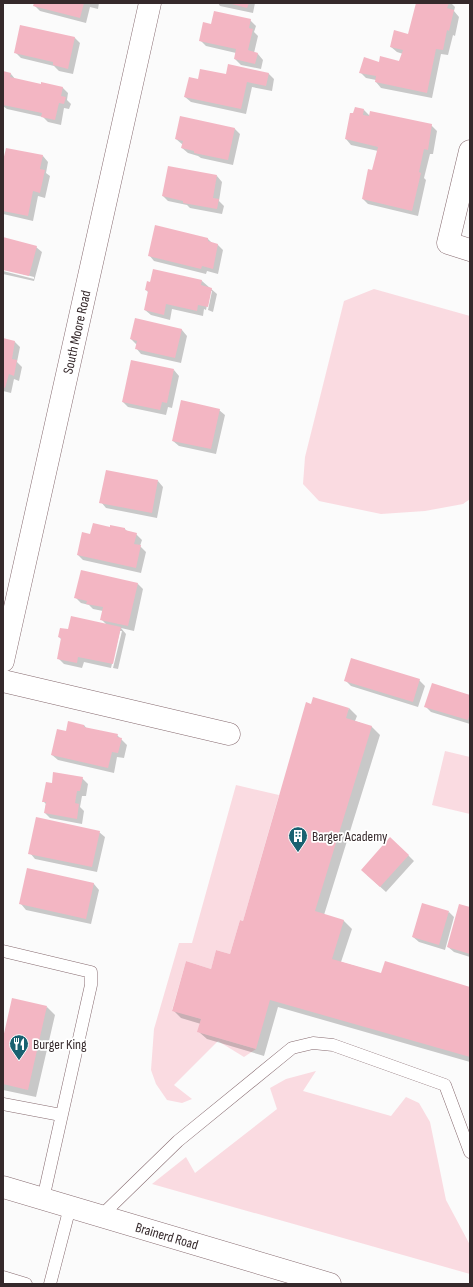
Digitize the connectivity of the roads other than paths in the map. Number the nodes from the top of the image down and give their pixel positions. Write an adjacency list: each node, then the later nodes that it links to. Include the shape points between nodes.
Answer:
1 (150, 3): 4 (main road, South Moore Road)
2 (470, 151): 3 (main road, via 448,243)
3 (470, 250)
4 (3, 661)
5 (3, 680): 6 (main road)
6 (229, 734)
7 (3, 951): 9 (lane, via 91,972 91,985)
8 (3, 1104): 9 (lane)
9 (61, 1115): 12 (lane)
10 (470, 1152): 14 (lane, via 445,1085 333,1045 313,1043 292,1048 258,1074 178,1141)
11 (3, 1187): 12 (main road, Brainerd Road)
12 (43, 1199): 13 (main road, Brainerd Road)
13 (70, 1207): 14 (main road, Brainerd Road); 17 (lane)
14 (101, 1216): 18 (main road, Brainerd Road)
15 (3, 1277): 16 (lane)
16 (26, 1284)
17 (50, 1284)
18 (330, 1284)

